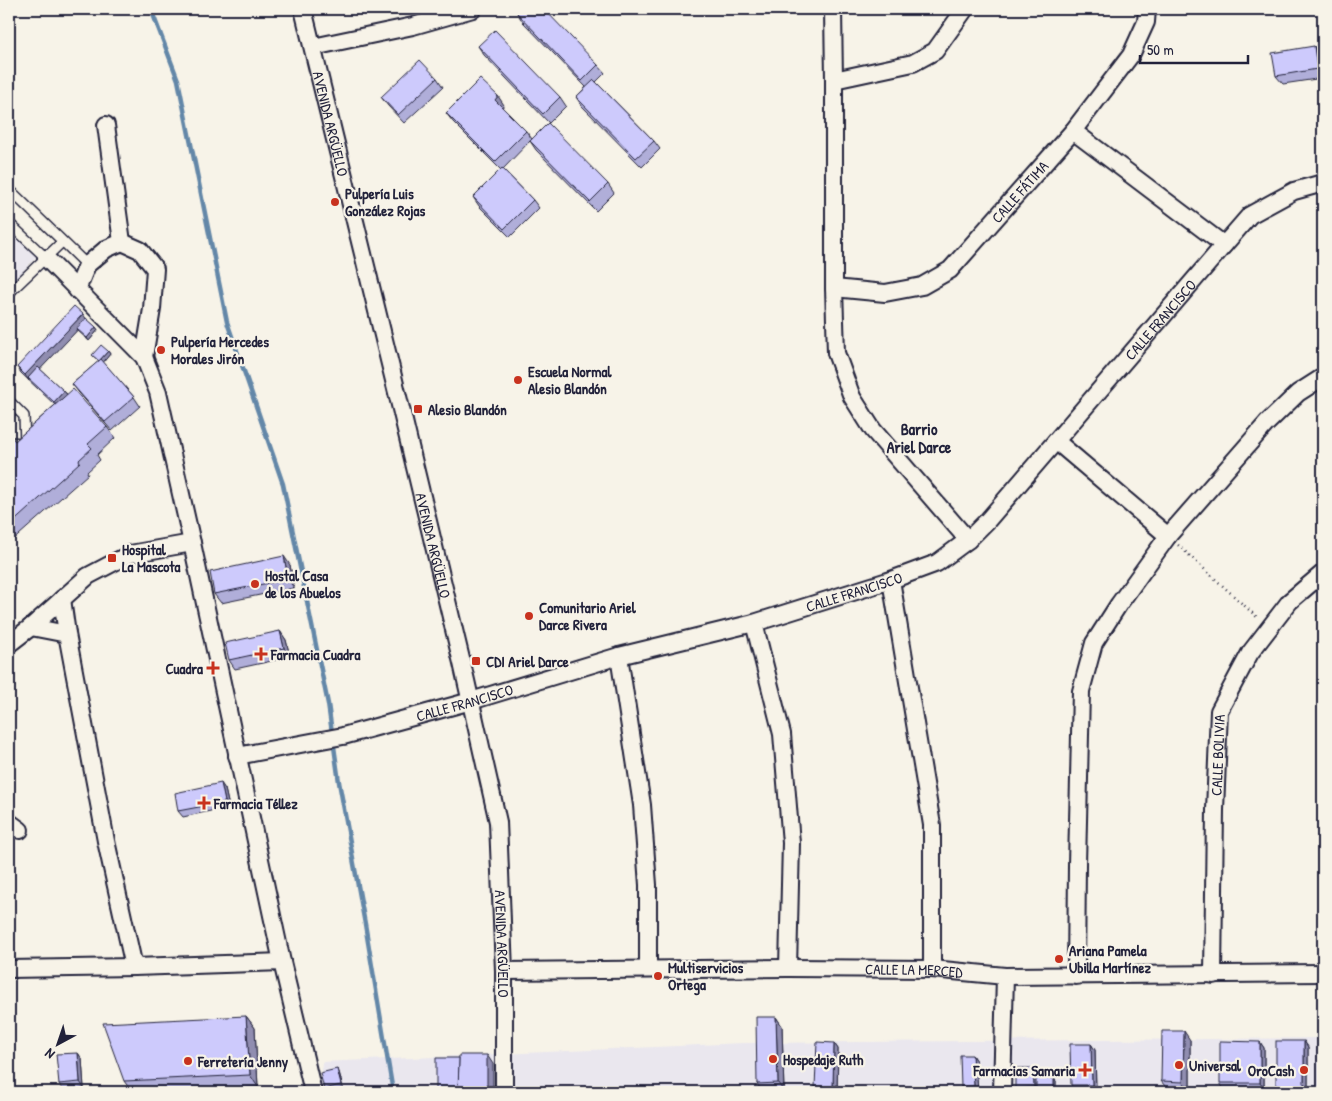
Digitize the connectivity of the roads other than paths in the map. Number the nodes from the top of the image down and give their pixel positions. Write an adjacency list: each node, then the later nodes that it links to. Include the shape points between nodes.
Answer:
1 (303, 9): 6 (street, AVENIDA ARGÜELLO)
2 (473, 9): 6 (street, via 414,26)
3 (832, 9): 7 (street)
4 (965, 9): 7 (street, via 935,51 913,63)
5 (1147, 9): 9 (street, CALLE FÁTIMA, via 1146,22 1131,55)
6 (313, 48): 37 (street, AVENIDA ARGÜELLO)
7 (834, 80): 18 (street)
8 (106, 125): 14 (street)
9 (1073, 131): 15 (street); 18 (street, CALLE FÁTIMA, via 950,270 922,286 885,293)
10 (1323, 183): 15 (street, CALLE FRANCISCO, via 1294,191 1250,215)
11 (9, 189): 13 (lane)
12 (10, 227): 16 (lane)
13 (62, 242): 16 (lane); 17 (lane)
14 (122, 242): 17 (street, via 106,249); 21 (street, via 140,250 155,269)
15 (1224, 244): 24 (street, CALLE FRANCISCO)
16 (46, 258): 19 (street); 20 (lane)
17 (87, 266): 19 (street)
18 (834, 288): 27 (street, via 836,353 852,397 873,430)
19 (77, 290): 21 (street)
20 (9, 293)
21 (144, 357): 28 (street, via 158,392)
22 (1323, 376): 26 (street, via 1298,393 1267,423)
23 (9, 401): 25 (lane, via 24,416 25,443)
24 (1056, 441): 26 (street); 27 (street, CALLE FRANCISCO)
25 (9, 442)
26 (1168, 536): 49 (street, via 1094,643 1081,691)
27 (968, 540): 30 (street, CALLE FRANCISCO, via 937,563)
28 (192, 543): 31 (street, via 130,554 88,576); 38 (street)
29 (1323, 573): 47 (street, CALLE BOLIVIA, via 1290,601 1269,628 1250,654 1219,712)
30 (891, 580): 32 (street, CALLE FRANCISCO); 42 (street, via 932,825)
31 (62, 599): 33 (street); 34 (street)
32 (754, 623): 36 (street, CALLE FRANCISCO); 41 (street, via 782,734 791,843)
33 (30, 627): 34 (street); 35 (street)
34 (67, 634): 40 (street, via 106,841)
35 (9, 644)
36 (619, 656): 37 (street, CALLE FRANCISCO); 44 (street, via 642,805 648,885)
37 (471, 701): 38 (street, CALLE FRANCISCO, via 343,736); 45 (street, AVENIDA ARGÜELLO, via 498,822)
38 (237, 756): 39 (street)
39 (282, 962): 40 (street); 50 (street)
40 (134, 967): 43 (street)
41 (788, 968): 42 (street, CALLE LA MERCED); 44 (street, CALLE LA MERCED)
42 (932, 968): 48 (street, CALLE LA MERCED)
43 (9, 969)
44 (648, 970): 45 (street, CALLE LA MERCED)
45 (504, 971): 51 (street, AVENIDA ARGÜELLO)
46 (1323, 972): 47 (street, CALLE LA MERCED)
47 (1213, 975): 49 (street, CALLE LA MERCED)
48 (1005, 976): 49 (street, CALLE LA MERCED); 52 (street)
49 (1076, 976)
50 (312, 1092)
51 (504, 1092)
52 (1002, 1092)

